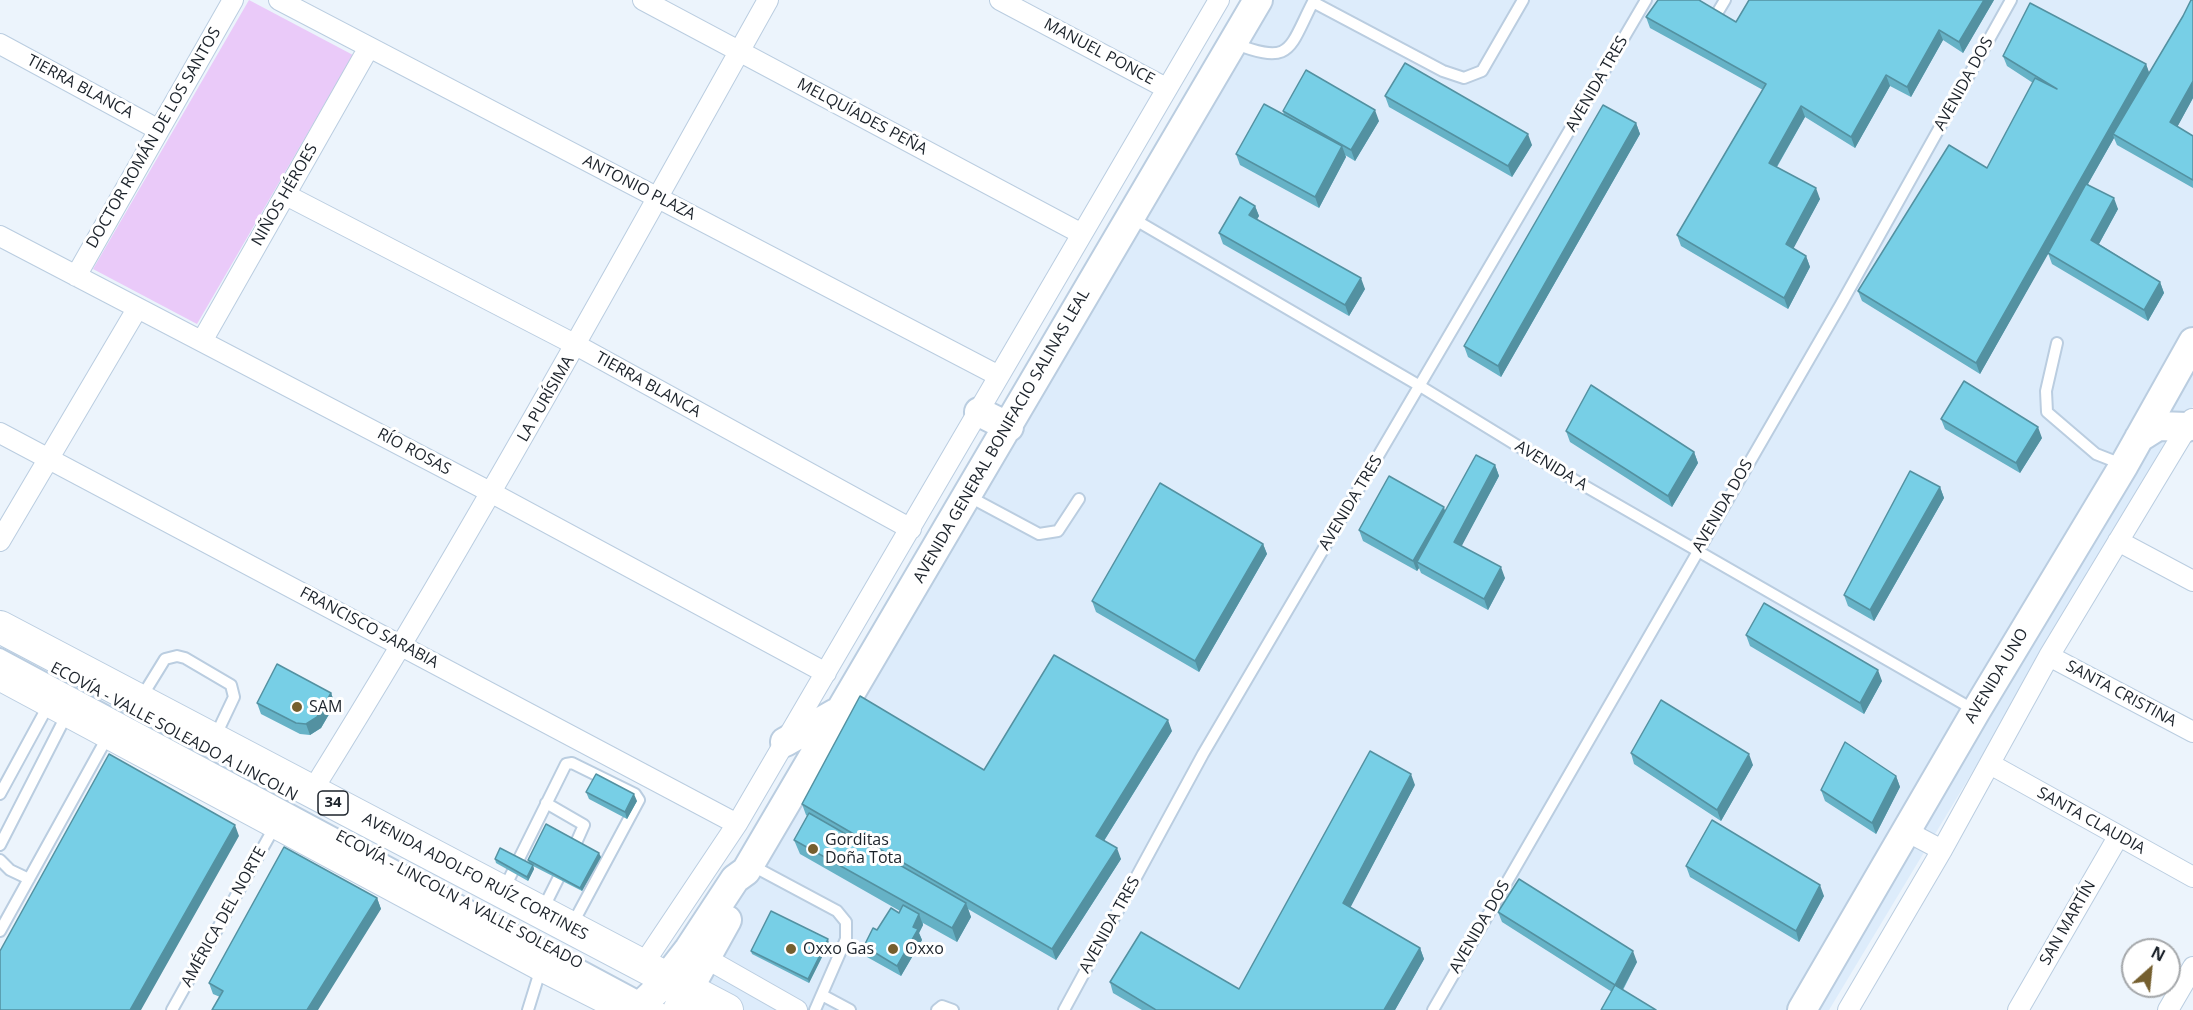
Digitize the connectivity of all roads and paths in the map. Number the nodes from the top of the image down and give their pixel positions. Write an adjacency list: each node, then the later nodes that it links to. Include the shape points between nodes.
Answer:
1 (233, 0): 18 (street, DOCTOR ROMÁN DE LOS SANTOS)
2 (279, 0): 12 (street, ANTONIO PLAZA)
3 (643, 0): 16 (street, MELQUÍADES PEÑA)
4 (768, 0): 16 (street, LA PURÍSIMA)
5 (1000, 0): 17 (street, MANUEL PONCE)
6 (1219, 0): 17 (street)
7 (1258, 0): 13 (street, AVENIDA GENERAL BONIFACIO SALINAS LEAL)
8 (1523, 0): 11 (lane, via 1482,71 1464,78 1443,71)
9 (1646, 0): 31 (lane, AVENIDA TRES)
10 (2011, 0): 46 (lane, AVENIDA DOS, via 1841,304)
11 (1314, 1): 13 (lane, via 1291,45 1281,53 1261,54)
12 (311, 7): 15 (street, ANTONIO PLAZA)
13 (1233, 42): 21 (street, AVENIDA GENERAL BONIFACIO SALINAS LEAL)
14 (0, 44): 18 (street, TIERRA BLANCA)
15 (368, 49): 19 (street, NIÑOS HÉROES); 20 (street, ANTONIO PLAZA)
16 (739, 51): 20 (street, LA PURÍSIMA); 22 (street, MELQUÍADES PEÑA)
17 (1167, 88): 22 (street)
18 (159, 130): 24 (street, DOCTOR ROMÁN DE LOS SANTOS)
19 (286, 195): 26 (street, NIÑOS HÉROES); 29 (street, TIERRA BLANCA)
20 (659, 199): 29 (street, LA PURÍSIMA); 30 (street, ANTONIO PLAZA)
21 (1129, 217): 31 (lane, AVENIDA A); 35 (street, AVENIDA GENERAL BONIFACIO SALINAS LEAL)
22 (1082, 234): 30 (street)
23 (0, 236): 24 (street, RÍO ROSAS)
24 (76, 276): 25 (street, RÍO ROSAS)
25 (137, 309): 26 (street, RÍO ROSAS); 38 (street)
26 (202, 341): 40 (street, RÍO ROSAS)
27 (2193, 342): 32 (street, AVENIDA UNO)
28 (2057, 343): 39 (lane, via 2046,391 2047,412 2096,454)
29 (576, 345): 40 (street, LA PURÍSIMA); 43 (street, TIERRA BLANCA)
30 (999, 376): 33 (street)
31 (1420, 386): 46 (lane, AVENIDA A); 98 (lane, AVENIDA TRES, via 1203,754)
32 (2165, 392): 34 (street, via 2171,410); 37 (street, AVENIDA UNO)
33 (979, 412): 35 (street); 43 (street)
34 (2191, 425): 37 (street, via 2158,426); 44 (street, AVENIDA UNO)
35 (1009, 427): 41 (street, AVENIDA GENERAL BONIFACIO SALINAS LEAL)
36 (0, 433): 38 (street, FRANCISCO SARABIA)
37 (2139, 438): 39 (street, AVENIDA UNO)
38 (48, 459): 45 (street); 50 (street, FRANCISCO SARABIA)
39 (2124, 465): 58 (street, AVENIDA UNO)
40 (492, 493): 50 (street, LA PURÍSIMA); 53 (street, RÍO ROSAS)
41 (968, 496): 42 (lane, via 1039,534 1058,531); 59 (street, AVENIDA GENERAL BONIFACIO SALINAS LEAL)
42 (1079, 499)
43 (911, 529): 53 (street)
44 (2118, 541): 47 (street); 52 (street, AVENIDA UNO)
45 (0, 542)
46 (1697, 550): 58 (lane, AVENIDA A); 99 (lane, AVENIDA DOS)
47 (2193, 581)
48 (0, 627): 56 (main road, AVENIDA ADOLFO RUÍZ CORTINES / 34)
49 (0, 640): 55 (lane, ECOVÍA - VALLE SOLEADO A LINCOLN)
50 (403, 646): 65 (street, LA PURÍSIMA); 69 (street, FRANCISCO SARABIA)
51 (0, 654): 88 (lane, ECOVÍA - LINCOLN A VALLE SOLEADO)
52 (2049, 656): 60 (street, SANTA CRISTINA); 64 (street, AVENIDA UNO)
53 (826, 673): 63 (street)
54 (0, 674): 57 (main road, AVENIDA ADOLFO RUÍZ CORTINES / 34)
55 (70, 678)
56 (139, 700): 62 (main road, AVENIDA ADOLFO RUÍZ CORTINES / 34); 62 (lane, via 165,659 185,658 234,690)
57 (59, 706): 61 (main road, AVENIDA ADOLFO RUÍZ CORTINES / 34); 66 (lane); 73 (lane)
58 (1976, 711): 70 (street, AVENIDA UNO)
59 (838, 712): 63 (street); 76 (street, AVENIDA GENERAL BONIFACIO SALINAS LEAL)
60 (2193, 732)
61 (110, 733): 68 (main road, AVENIDA ADOLFO RUÍZ CORTINES / 34); 78 (lane)
62 (214, 740): 65 (main road, AVENIDA ADOLFO RUÍZ CORTINES / 34)
63 (785, 742): 69 (street)
64 (1990, 764): 71 (street, SANTA CLAUDIA); 74 (street, AVENIDA UNO)
65 (312, 791): 80 (main road, AVENIDA ADOLFO RUÍZ CORTINES / 34)
66 (0, 794)
67 (546, 803): 72 (lane, via 584,825); 80 (lane); 82 (lane, via 562,769 572,763 638,796 639,800)
68 (277, 823): 86 (main road, AVENIDA ADOLFO RUÍZ CORTINES / 34); 89 (lane, AMÉRICA DEL NORTE)
69 (737, 824): 88 (street)
70 (1906, 831): 74 (street); 100 (street, AVENIDA UNO)
71 (2118, 837): 77 (street, SANTA CLAUDIA); 102 (street, SAN MARTÍN)
72 (576, 843)
73 (0, 845)
74 (1942, 850): 101 (street, AVENIDA UNO)
75 (0, 860): 78 (lane)
76 (748, 868): 84 (street, AVENIDA GENERAL BONIFACIO SALINAS LEAL, via 735,879); 87 (lane, via 837,911 846,922 846,939)
77 (2193, 877)
78 (29, 879): 83 (lane)
79 (558, 879): 81 (lane)
80 (503, 892): 81 (main road, AVENIDA ADOLFO RUÍZ CORTINES / 34)
81 (542, 913): 82 (main road, AVENIDA ADOLFO RUÍZ CORTINES / 34)
82 (570, 928): 88 (main road, AVENIDA ADOLFO RUÍZ CORTINES / 34)
83 (0, 931)
84 (698, 954): 88 (street, AVENIDA GENERAL BONIFACIO SALINAS LEAL); 93 (street)
85 (2193, 967): 103 (street)
86 (548, 968): 88 (main road, AVENIDA ADOLFO RUÍZ CORTINES / 34); 90 (lane); 91 (main road)
87 (822, 995): 94 (lane); 95 (lane)
88 (662, 996): 92 (main road, AVENIDA ADOLFO RUÍZ CORTINES / 34)
89 (172, 1010)
90 (528, 1010)
91 (583, 1010)
92 (727, 1010)
93 (797, 1010)
94 (815, 1010)
95 (850, 1010)
96 (937, 1010): 97 (lane, via 942,1006)
97 (953, 1010)
98 (1064, 1010)
99 (1433, 1010)
100 (1802, 1010)
101 (1848, 1010)
102 (2018, 1010)
103 (2168, 1010)

